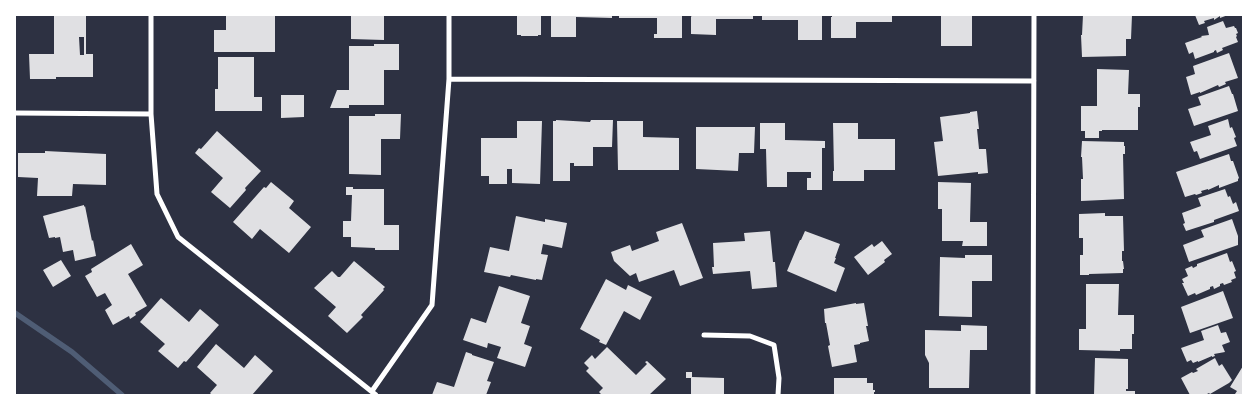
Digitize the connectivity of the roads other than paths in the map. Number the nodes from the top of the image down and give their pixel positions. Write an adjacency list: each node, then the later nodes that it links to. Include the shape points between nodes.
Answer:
1 (151, 15): 7 (street)
2 (449, 15): 4 (street)
3 (1034, 15): 5 (street)
4 (449, 79): 5 (street); 9 (street, via 432,305)
5 (1034, 81): 11 (street)
6 (15, 114): 7 (street)
7 (151, 114): 9 (street, via 157,194 178,237)
8 (704, 335): 10 (street, via 750,336 774,345)
9 (374, 393)
10 (778, 395)
11 (1033, 395)

